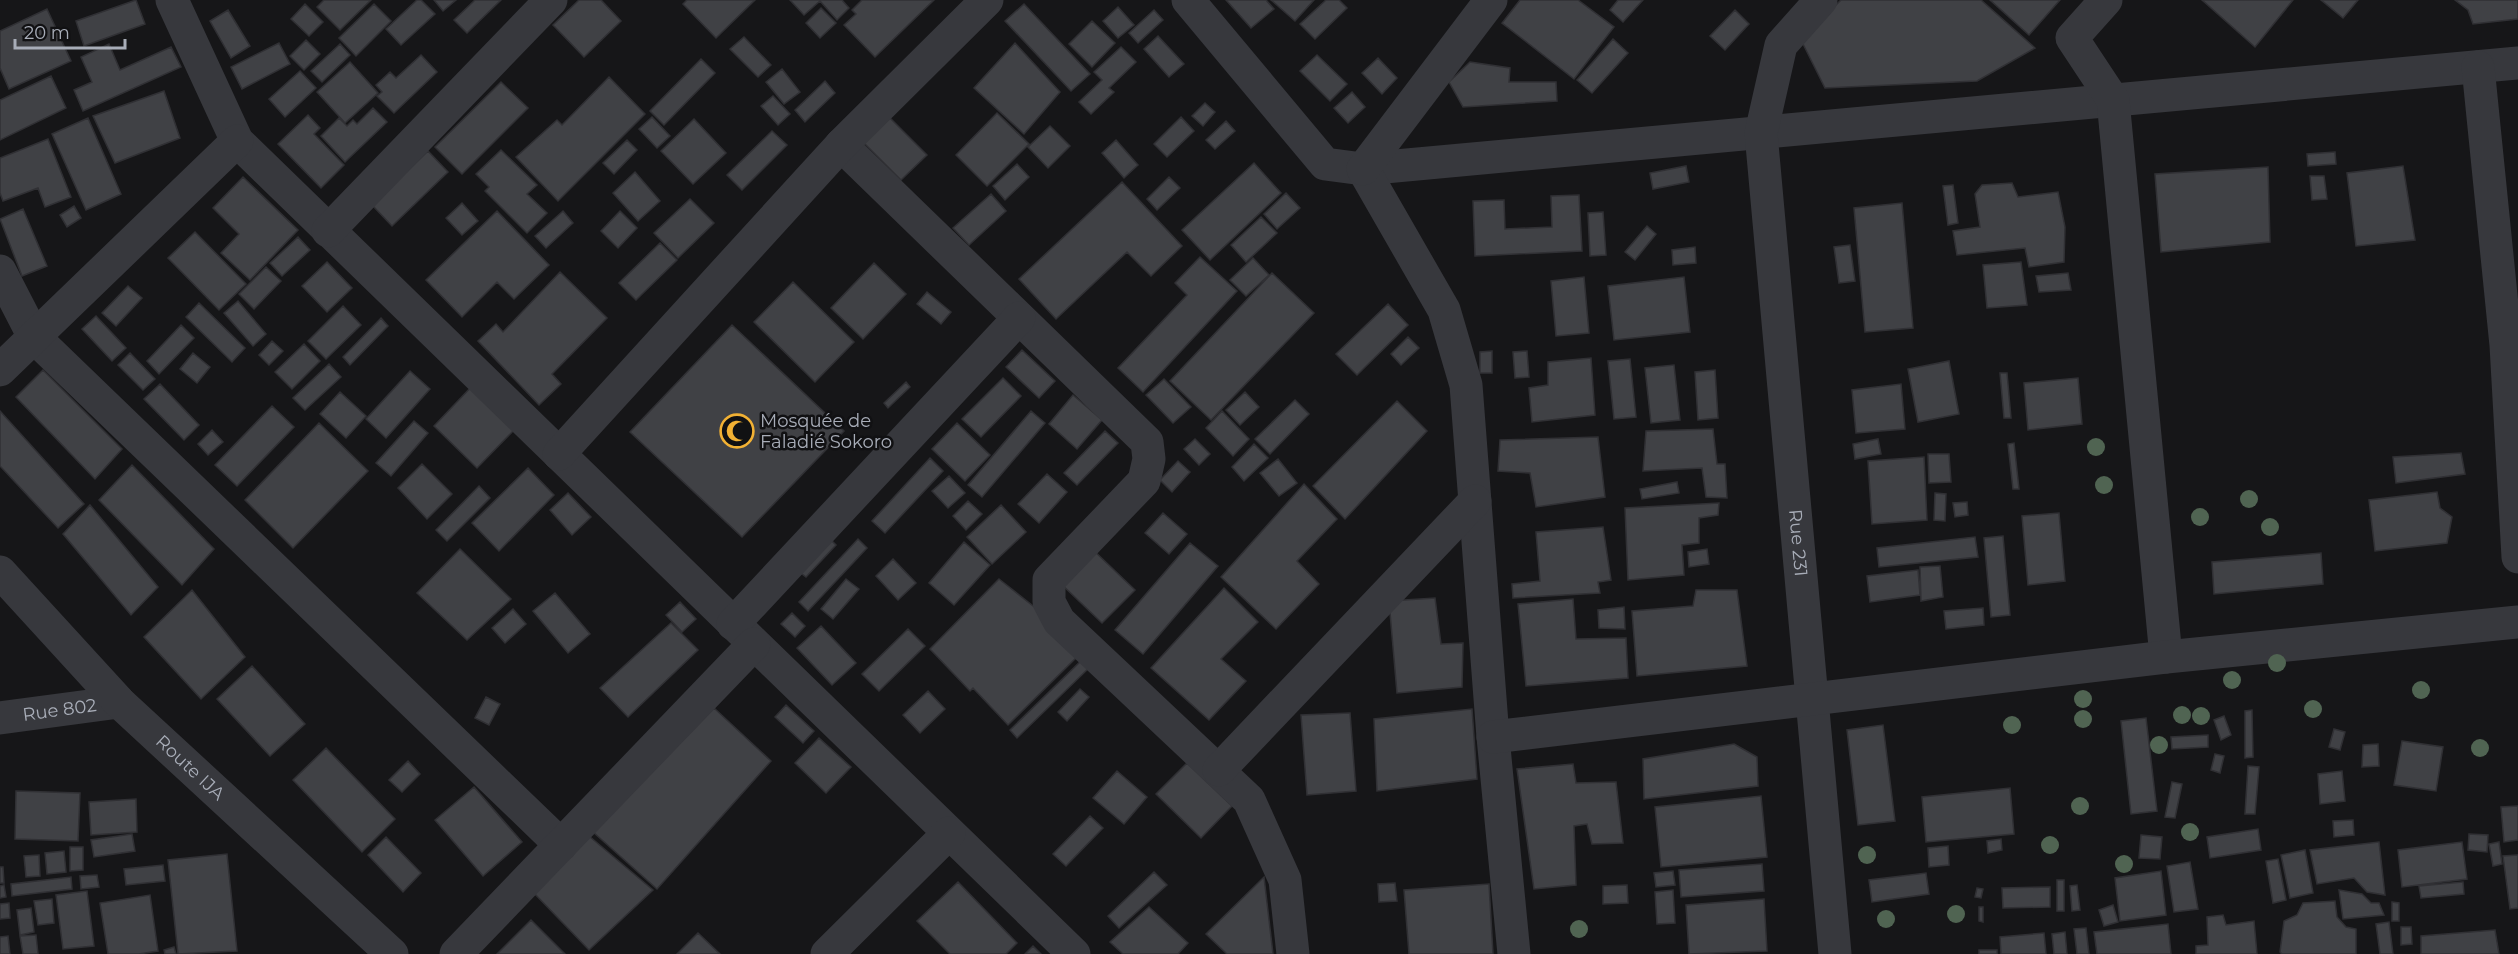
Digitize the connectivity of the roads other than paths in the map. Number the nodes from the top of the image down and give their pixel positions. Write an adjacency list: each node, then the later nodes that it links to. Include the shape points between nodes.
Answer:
1 (551, 0): 15 (street)
2 (987, 0): 13 (street)
3 (1188, 0): 14 (street, via 1325,164)
4 (1491, 0): 14 (street)
5 (1821, 0): 11 (street, Rue 231, via 1781,45)
6 (2106, 0): 10 (street, via 2072,38)
7 (186, 7): 12 (street)
8 (2518, 63): 9 (street)
9 (2478, 67): 10 (street); 22 (street, via 2506,345)
10 (2114, 100): 11 (street); 26 (street)
11 (1761, 133): 14 (street); 27 (street, Rue 231)
12 (237, 141): 15 (street); 18 (street)
13 (841, 145): 17 (street); 20 (street)
14 (1363, 169): 21 (street, via 1444,310 1466,385)
15 (328, 231): 20 (street)
16 (0, 271): 18 (street)
17 (1019, 318): 25 (street); 31 (street, via 1147,442 1149,459 1144,481 1049,580 1049,602 1059,621)
18 (34, 337): 19 (street); 33 (street)
19 (0, 370)
20 (559, 454): 25 (street)
21 (1474, 501): 30 (street); 31 (street)
22 (2518, 557)
23 (0, 572): 28 (street, Route IJA)
24 (2518, 622): 26 (street)
25 (744, 634): 32 (street); 33 (street)
26 (2166, 657): 27 (street)
27 (1812, 700): 30 (street); 40 (street, Rue 231)
28 (119, 702): 29 (street, Rue 802); 34 (street, Route IJA)
29 (0, 718)
30 (1493, 737): 39 (street)
31 (1219, 770): 38 (street, via 1249,800 1285,880)
32 (949, 833): 36 (street); 37 (street)
33 (561, 845): 35 (street)
34 (392, 954)
35 (456, 954)
36 (827, 954)
37 (1074, 954)
38 (1293, 954)
39 (1514, 954)
40 (1835, 954)

